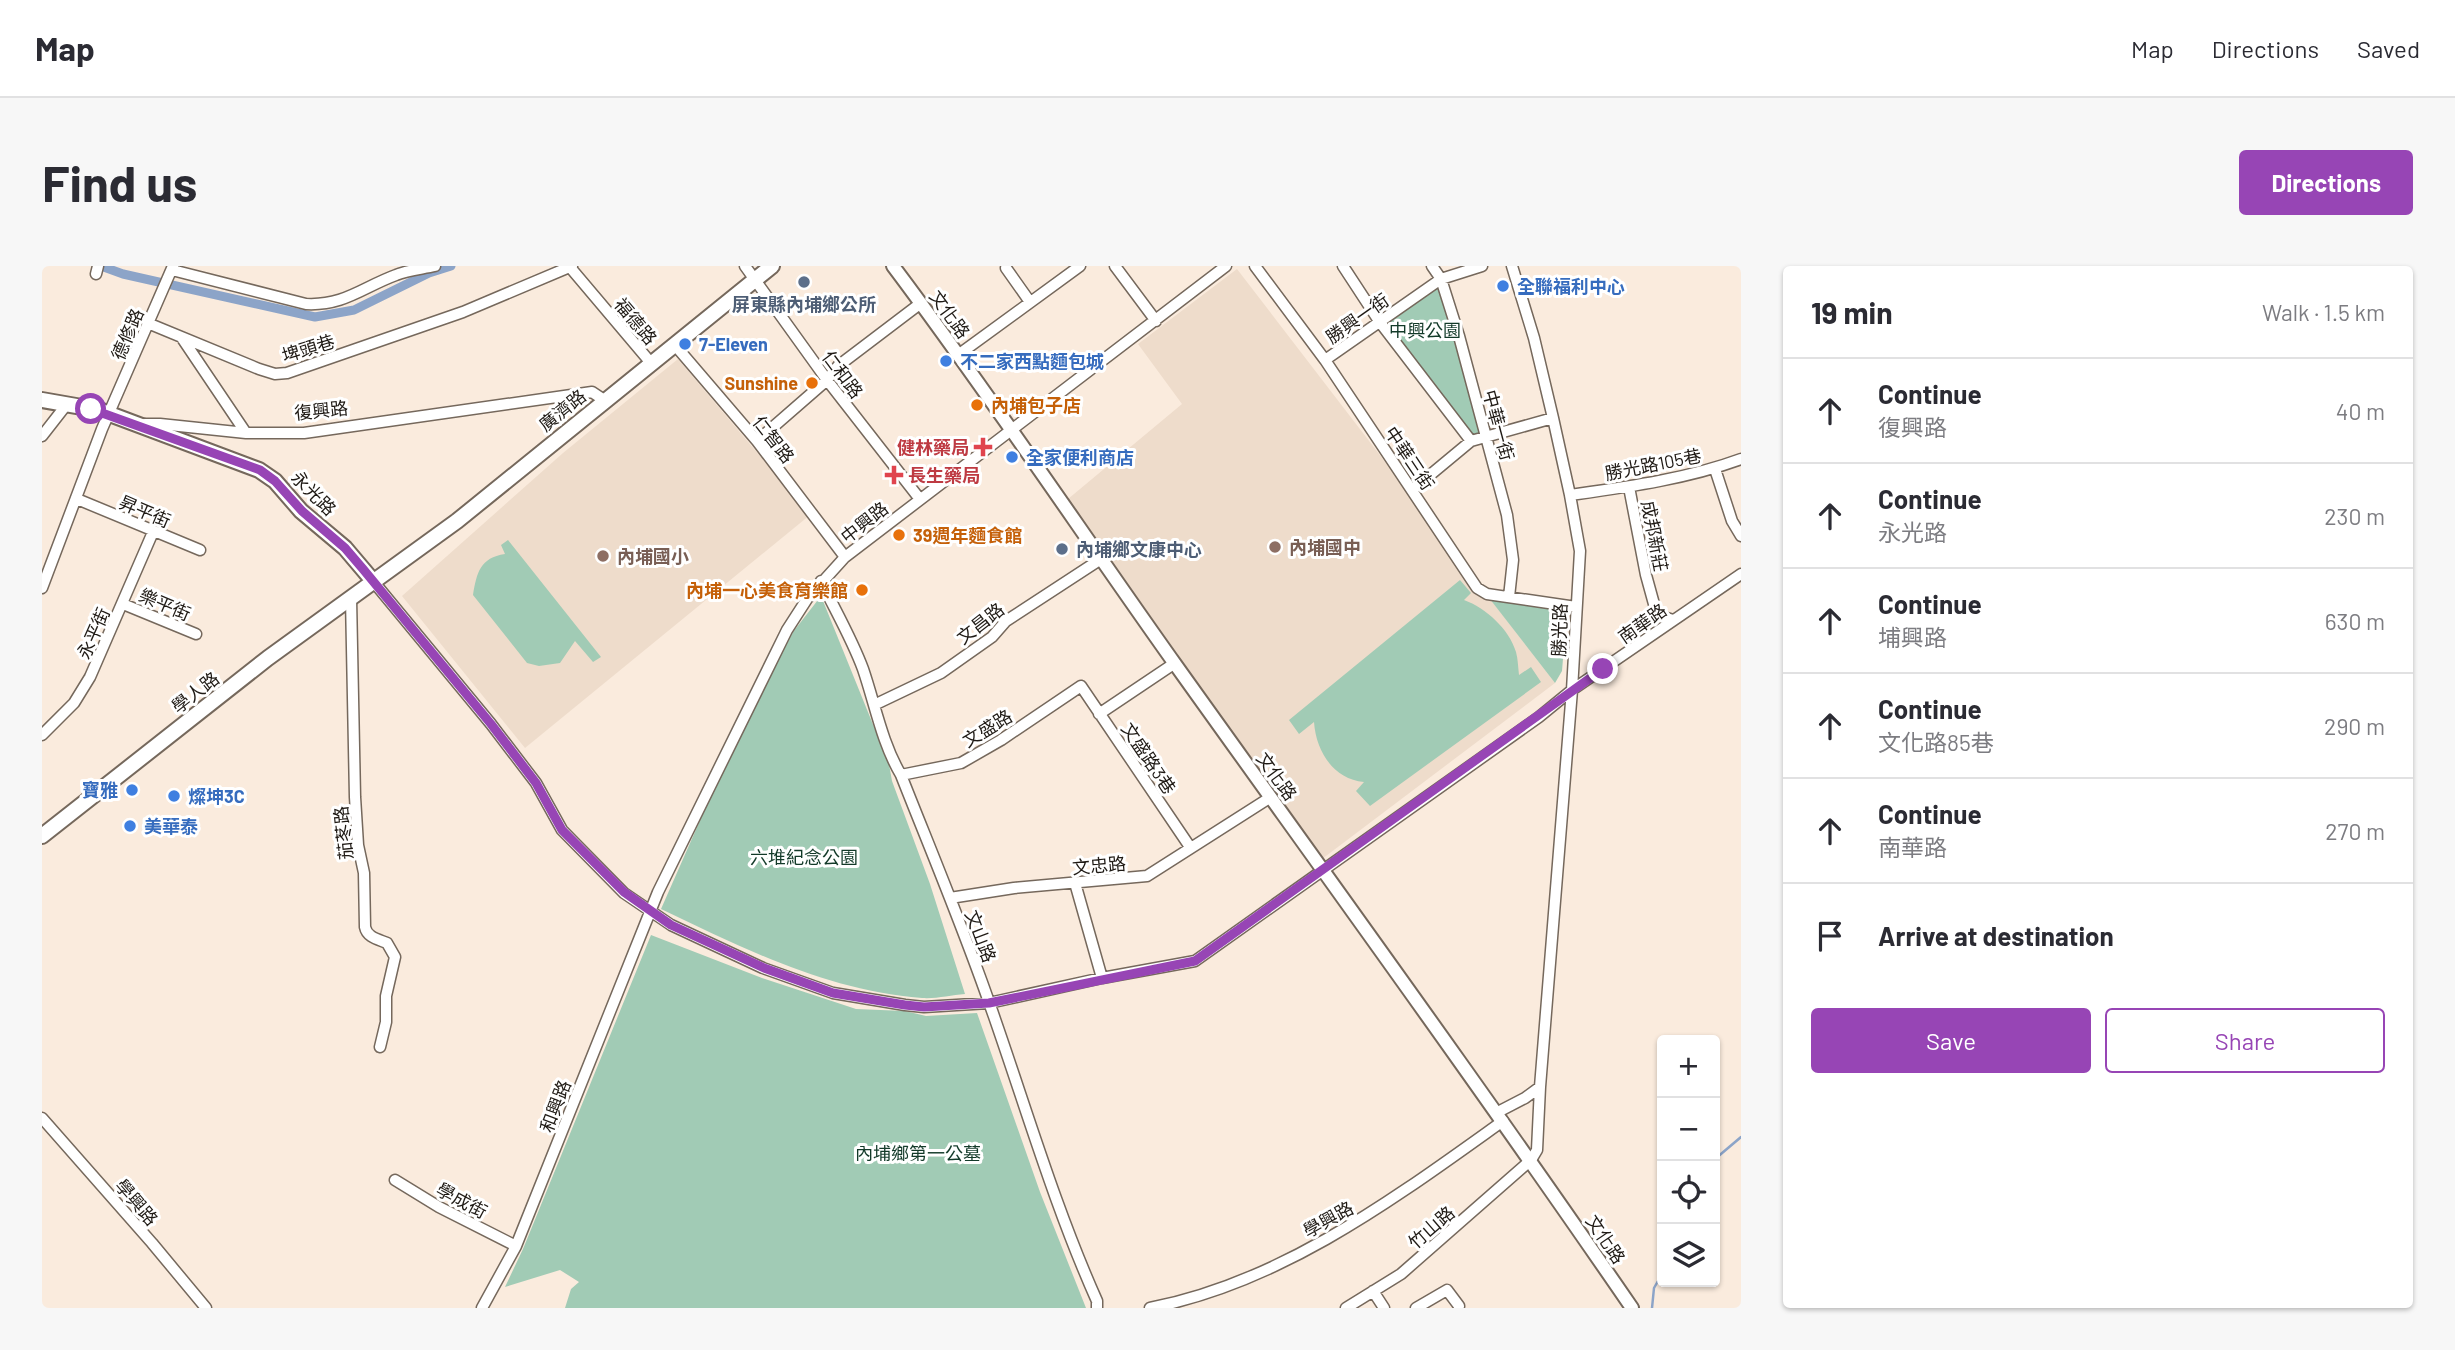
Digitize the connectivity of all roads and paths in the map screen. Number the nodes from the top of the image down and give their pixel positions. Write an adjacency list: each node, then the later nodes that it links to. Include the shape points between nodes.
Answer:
1 (435, 266): 15 (street, via 398,274 325,305)
2 (745, 266): 17 (street, 仁和路)
3 (772, 266): 17 (main road, 廣濟路)
4 (893, 266): 19 (street, 文化路)
5 (1080, 266): 18 (street)
6 (1115, 266): 21 (street)
7 (1226, 266): 21 (street, 中興路)
8 (1255, 266): 27 (street, 中華三街)
9 (1343, 266): 22 (street)
10 (1432, 266): 16 (street, 中華一街)
11 (1482, 266): 16 (street, 勝興一街)
12 (1511, 266): 34 (street, 勝光路)
13 (571, 267): 20 (street, 福德路); 28 (street, 福德路)
14 (1006, 268): 18 (street)
15 (172, 270): 23 (street, 德修路)
16 (1441, 279): 22 (street, 勝興一街); 38 (street, 中華一街)
17 (755, 280): 25 (main road, 廣濟路); 29 (street, 仁和路)
18 (1030, 302): 26 (street)
19 (921, 303): 26 (street, 文化路); 29 (street, via 838,366)
20 (477, 306): 24 (street, 埤頭巷, via 287,373 259,369)
21 (1156, 321): 36 (street, 中興路)
22 (1379, 321): 27 (street, 勝興一街); 41 (street)
23 (150, 324): 24 (street, 埤頭巷); 33 (street, 德修路)
24 (182, 338): 37 (street)
25 (674, 344): 28 (main road, 廣濟路); 40 (street, 仁智路)
26 (958, 355): 36 (street, 文化路)
27 (1325, 360): 45 (street, 中華三街)
28 (651, 363): 31 (main road, 廣濟路)
29 (827, 380): 40 (street); 47 (street, 仁和路)
30 (42, 400): 32 (main road, 復興路)
31 (604, 400): 37 (street, 復興路, via 592,392 304,433); 55 (main road, 廣濟路, via 457,521)
32 (67, 404): 33 (main road, 復興路); 39 (street)
33 (109, 414): 35 (main road, 復興路); 48 (street, 德修路)
34 (1553, 418): 38 (street); 46 (street, 勝光路)
35 (134, 425): 37 (street, 復興路); 55 (main road, 永光路, via 260,470 345,548)
36 (1012, 429): 47 (street, 中興路); 53 (street, 文化路)
37 (246, 433)
38 (1486, 435): 41 (street); 58 (street, 中華一街, via 1507,515 1513,560)
39 (42, 436)
40 (757, 441): 52 (street, 仁智路)
41 (1471, 441): 45 (street)
42 (1741, 459): 43 (street, 勝光路105巷)
43 (1715, 469): 44 (street, 勝光路105巷); 50 (street, via 1731,521)
44 (1629, 487): 46 (street, 勝光路105巷); 62 (street, 成邦新莊, via 1657,615)
45 (1412, 490): 58 (street, 中華三街, via 1478,588)
46 (1570, 495): 61 (street, 勝光路, via 1580,551)
47 (919, 498): 52 (street, 中興路)
48 (77, 499): 49 (street, 昇平街); 57 (street, 德修路)
49 (153, 532): 51 (street, 昇平街); 60 (street, 永平街)
50 (1741, 536)
51 (201, 550)
52 (845, 557): 56 (street, 中興路)
53 (1101, 559): 64 (street, 文化路); 67 (street, 文昌路, via 1006,621 992,637 941,673)
54 (1741, 574): 62 (street, 南華路)
55 (373, 581): 59 (main road, 學人路); 77 (street, 南華路, via 536,783 562,830 613,884)
56 (821, 581): 67 (street, 文山路, via 863,669); 77 (street, 中興路, via 787,630)
57 (42, 588)
58 (1509, 597): 61 (street, 中華三街)
59 (351, 598): 72 (main road, 學人路); 80 (street, 茄苳路, via 355,797 365,926 371,937 387,943 394,957)
60 (123, 604): 63 (street, 樂平街); 69 (street, 永平街, via 74,703)
61 (1576, 607): 66 (street, 勝光路)
62 (1673, 621): 66 (street, 南華路)
63 (196, 634)
64 (1175, 663): 68 (street); 71 (street, 文化路)
65 (1081, 686): 68 (street, 文盛路3巷); 70 (street, 文盛路, via 961,763)
66 (1572, 690): 74 (street, 南華路); 81 (street, 勝光路)
67 (874, 705): 70 (street, 文山路)
68 (1099, 714): 73 (street, 文盛路3巷)
69 (42, 735)
70 (901, 775): 76 (street, 文山路)
71 (1271, 797): 73 (street, 文忠路); 74 (street, 文化路)
72 (42, 836)
73 (1191, 847): 75 (street, 文忠路, via 1147,876)
74 (1323, 870): 78 (street, 南華路, via 1195,961); 82 (street, 文化路)
75 (1075, 883): 76 (street, 文忠路); 78 (street)
76 (950, 898): 79 (street, 文山路)
77 (649, 911): 79 (street, 南華路, via 764,968 833,993 924,1007); 86 (street, 和興路)
78 (1102, 978): 79 (street, 南華路)
79 (989, 1003): 91 (street, 文山路)
80 (380, 1046)
81 (1540, 1087): 82 (street); 84 (street, 勝光路, via 1537,1150)
82 (1499, 1117): 84 (street, 文化路); 92 (street, 學興路, via 1395,1197 1326,1239 1201,1295)
83 (42, 1118): 89 (street, 學興路)
84 (1531, 1160): 87 (street, 竹山路, via 1401,1274); 96 (street, 文化路)
85 (396, 1180): 86 (street, 學成街)
86 (516, 1246): 90 (street, 和興路)
87 (1373, 1291): 93 (street, 竹山路); 94 (street)
88 (1459, 1306): 95 (street, via 1447,1290)
89 (206, 1308)
90 (482, 1308)
91 (1097, 1308)
92 (1150, 1308)
93 (1346, 1308)
94 (1384, 1308)
95 (1416, 1308)
96 (1632, 1308)

